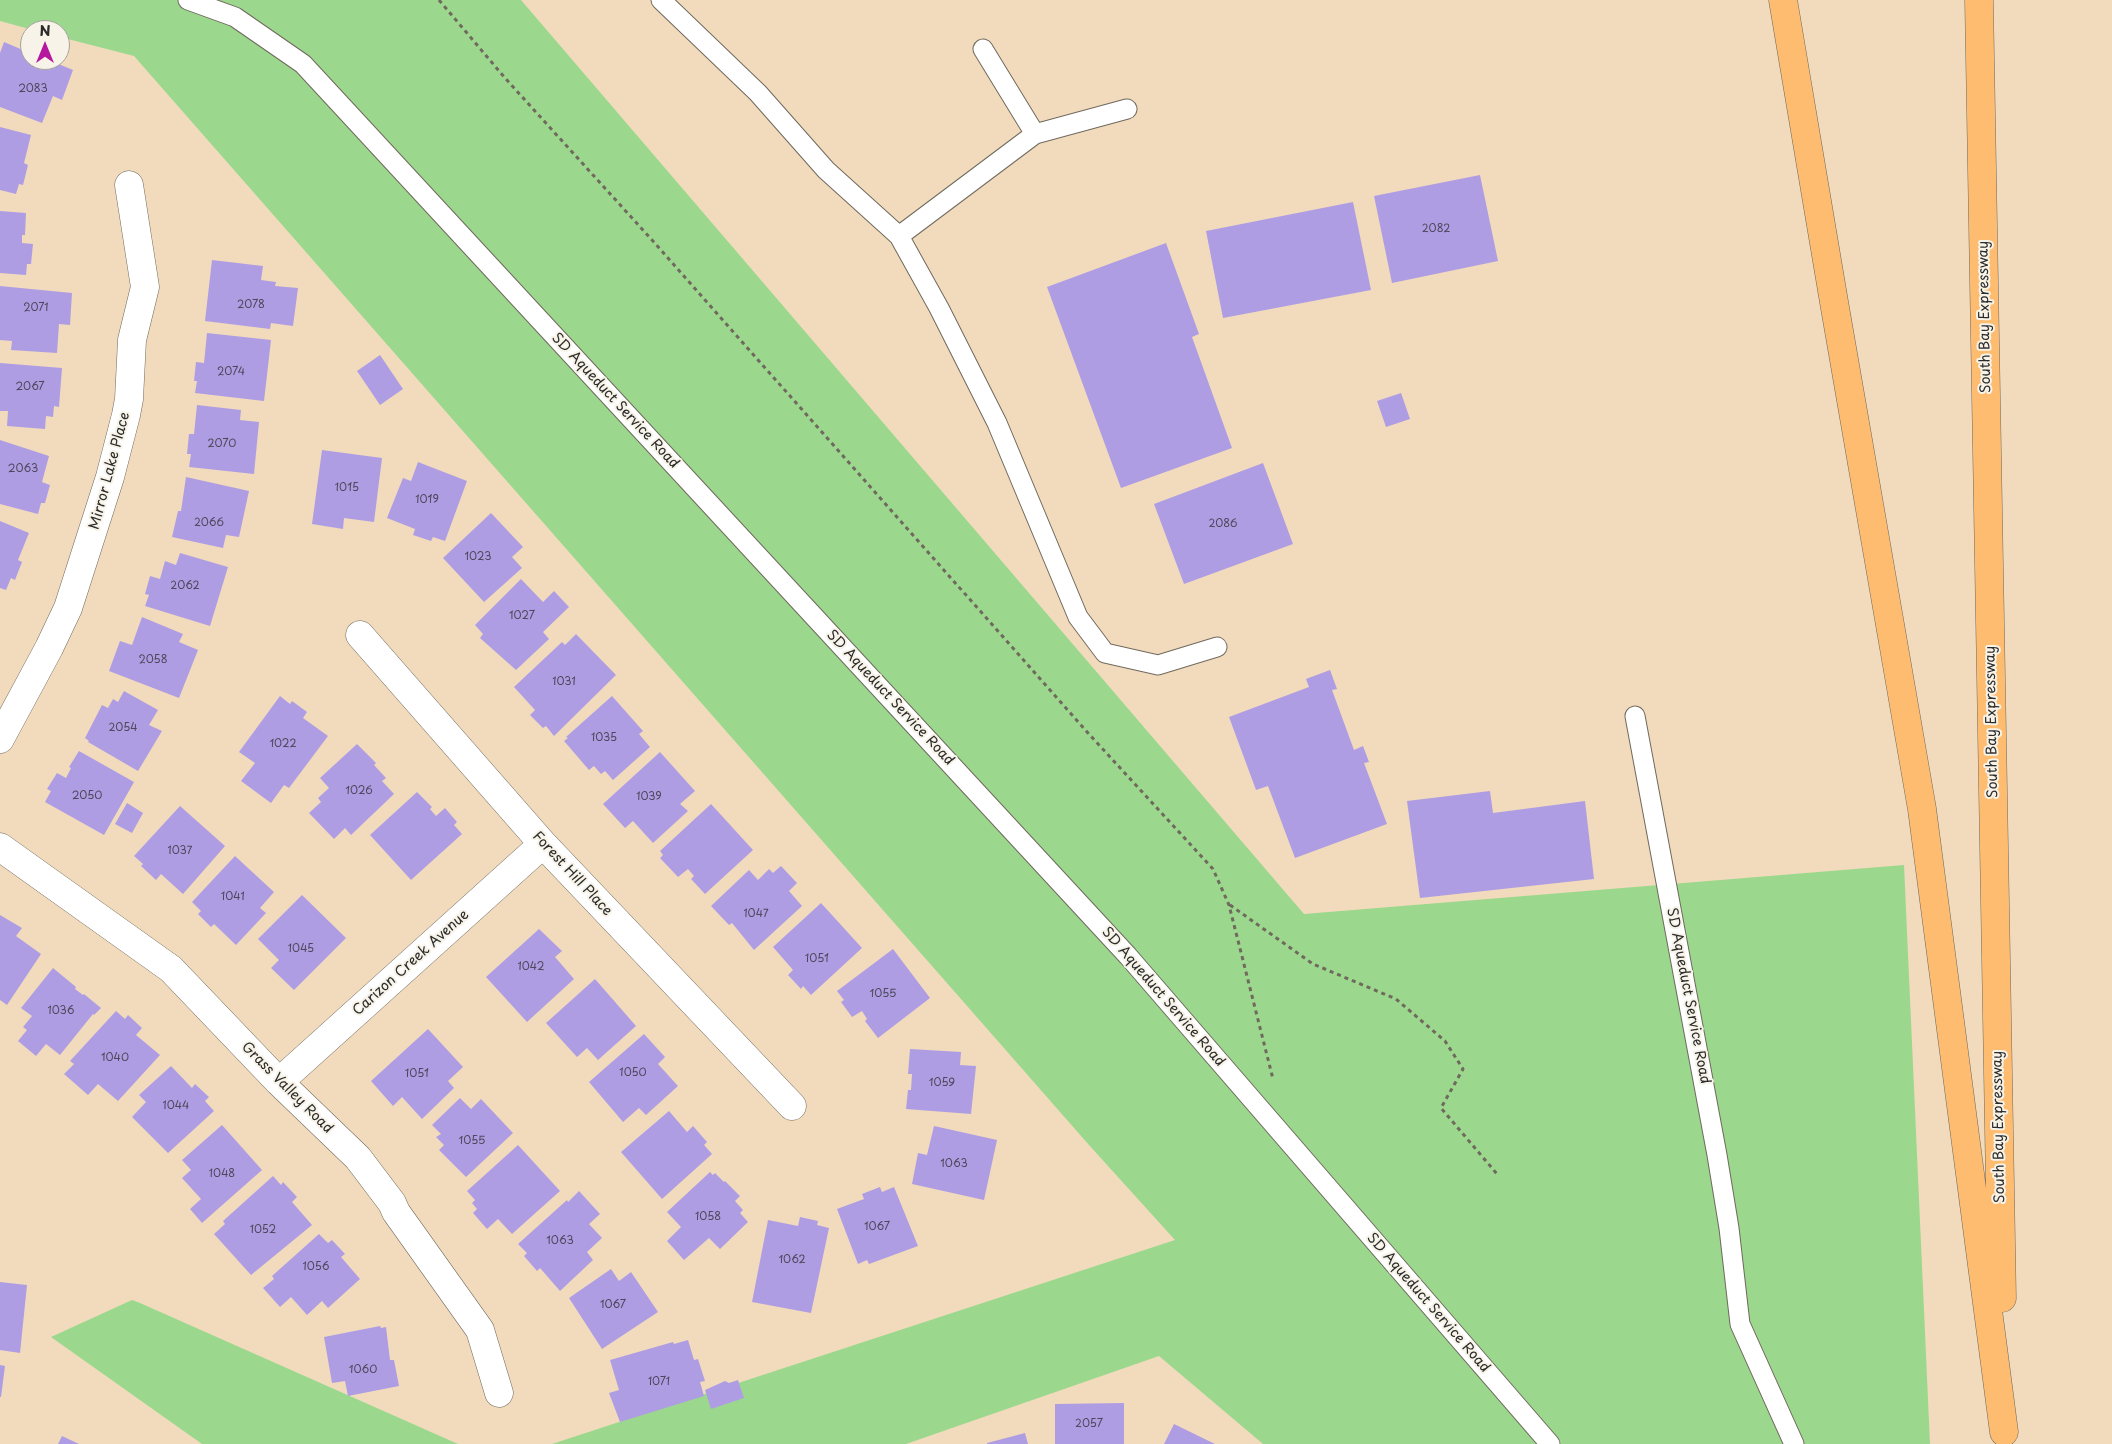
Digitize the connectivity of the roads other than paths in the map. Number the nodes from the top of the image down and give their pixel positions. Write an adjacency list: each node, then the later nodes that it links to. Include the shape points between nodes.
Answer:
1 (188, 0): 20 (lane, SD Aqueduct Service Road, via 234,17 303,64 1128,956)
2 (661, 0): 9 (lane, via 758,93 826,170)
3 (1784, 0): 19 (highway, via 1922,809)
4 (1979, 0): 19 (highway, South Bay Expressway)
5 (983, 49): 7 (lane)
6 (1127, 109): 7 (lane)
7 (1035, 134): 9 (lane)
8 (129, 185): 13 (street, Mirror Lake Place, via 145,287 132,340 126,415 110,477 68,608)
9 (899, 236): 11 (lane, via 997,423 1078,617 1105,653 1158,665)
10 (360, 635): 14 (street, Forest Hill Place)
11 (1217, 647)
12 (1635, 716): 21 (lane, SD Aqueduct Service Road, via 1717,1155 1740,1324)
13 (0, 739)
14 (543, 844): 16 (street, Carizon Creek Avenue); 17 (street, Forest Hill Place)
15 (0, 847): 16 (street, Grass Valley Road, via 171,969)
16 (279, 1082): 18 (street, Grass Valley Road, via 358,1158 392,1203 480,1330)
17 (792, 1106)
18 (499, 1393)
19 (2004, 1438)
20 (1550, 1444)
21 (1794, 1444)

